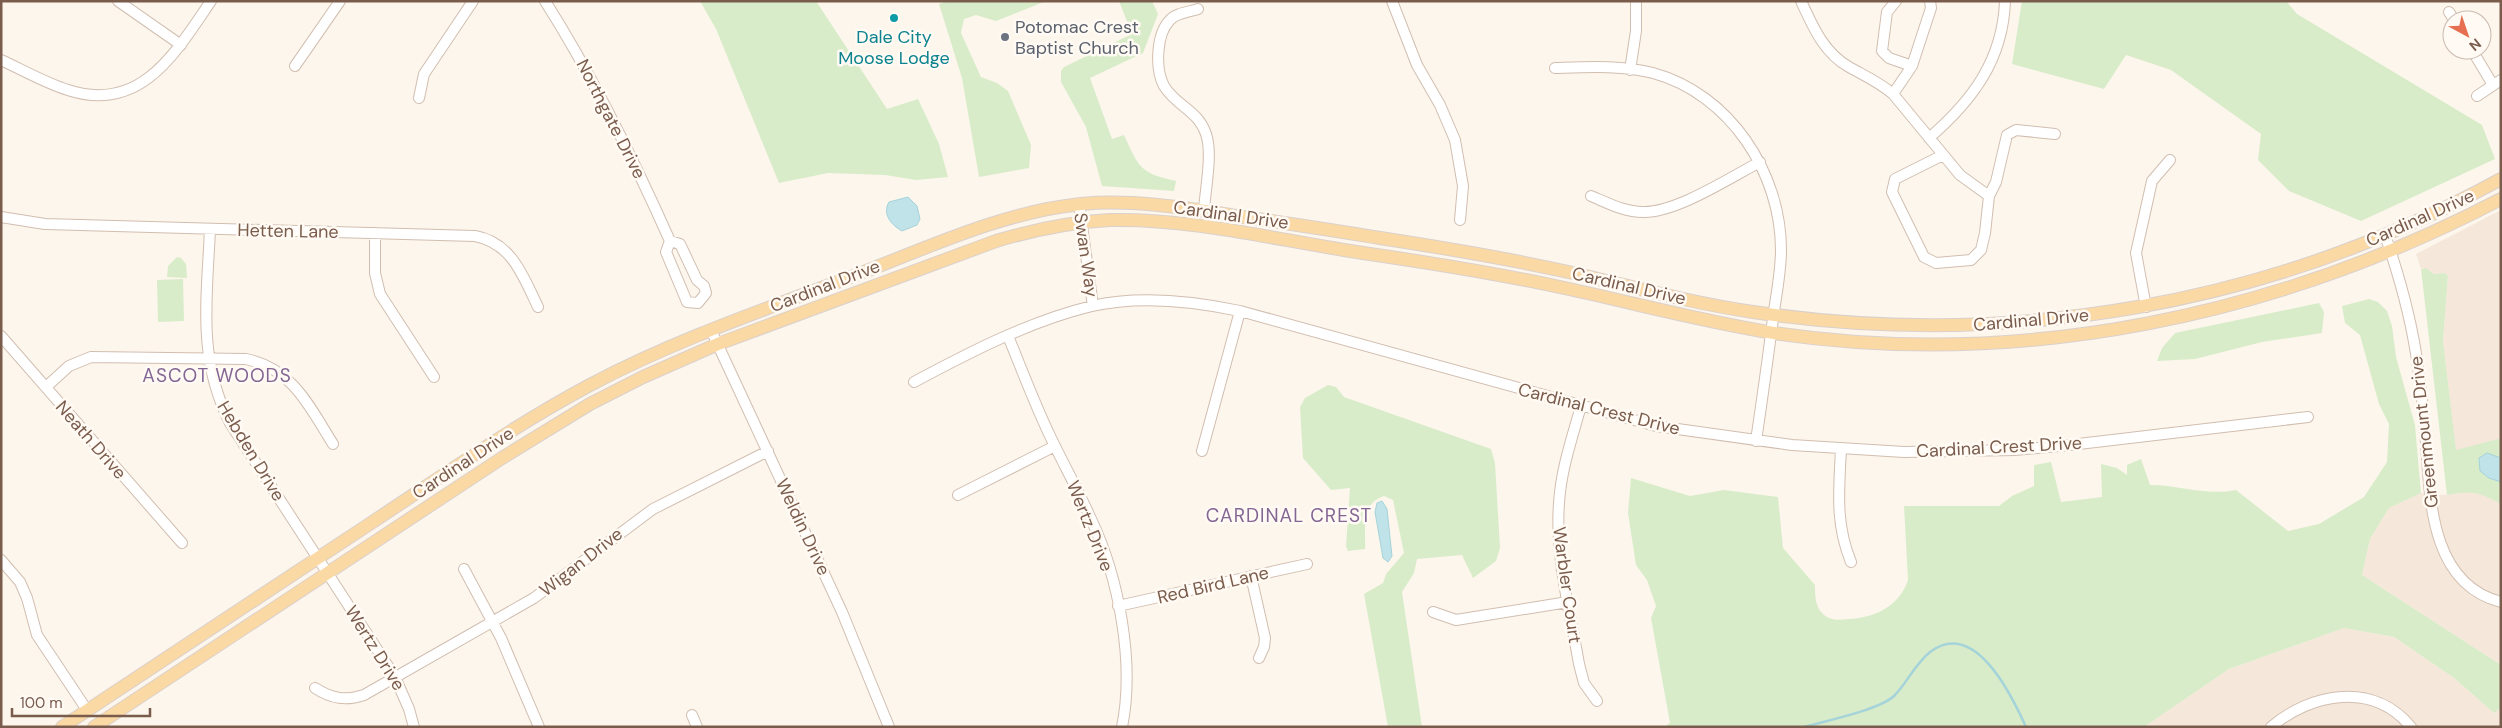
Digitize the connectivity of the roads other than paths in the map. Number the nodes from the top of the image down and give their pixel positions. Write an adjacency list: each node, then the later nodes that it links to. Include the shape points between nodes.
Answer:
1 (118, 1): 13 (street)
2 (211, 1): 13 (street)
3 (340, 1): 16 (street)
4 (473, 1): 23 (street, via 424,74)
5 (545, 1): 41 (street, Northgate Drive, via 615,121)
6 (1392, 1): 36 (street, via 1417,65 1455,140 1463,186)
7 (1636, 1): 19 (street, via 1636,31)
8 (1801, 1): 21 (street, via 1818,36 1830,52 1849,68 1875,80)
9 (1896, 1): 17 (street, via 1887,12 1882,51 1889,58)
10 (1930, 1): 17 (street, via 1931,8)
11 (2005, 1): 25 (street, via 1998,44 1983,79 1961,108)
12 (1198, 9): 34 (street, via 1175,16 1164,30 1159,46 1160,75 1172,96 1198,117 1208,137)
13 (181, 45): 14 (street, via 148,80 125,90 99,95 65,89)
14 (1, 60)
15 (2480, 60): 20 (street)
16 (295, 66)
17 (1912, 66): 21 (street)
18 (1555, 68): 19 (street)
19 (1630, 70): 28 (street, via 1672,80 1707,101 1736,128)
20 (2497, 83): 22 (street)
21 (1893, 94): 25 (street)
22 (2477, 96)
23 (419, 98)
24 (2055, 134): 31 (street, via 2016,130 2007,135 1996,182)
25 (1929, 138): 26 (street)
26 (1943, 156): 31 (street, via 1960,176); 31 (street, via 1896,179 1892,187 1896,203 1924,257 1936,263 1971,260 1977,256 1985,233)
27 (2170, 160): 45 (street, via 2152,181 2136,253)
28 (1760, 162): 30 (street, via 1676,205 1656,211 1628,210); 47 (street, via 1772,191 1780,228 1780,273)
29 (2501, 179): 40 (main road, Cardinal Drive)
30 (1591, 196)
31 (1988, 196)
32 (2501, 198): 42 (main road, Cardinal Drive)
33 (1079, 204): 34 (main road, Cardinal Drive, via 1153,204); 37 (street, Swan Way); 48 (main road, Cardinal Drive, via 985,227)
34 (1204, 210): 47 (main road, Cardinal Drive, via 1505,259 1684,299)
35 (1, 217): 38 (street, Hetten Lane, via 45,224)
36 (1460, 220)
37 (1081, 222): 43 (street, Swan Way); 49 (main road, Cardinal Drive, via 1127,220 1180,224 1402,258); 52 (main road, Cardinal Drive, via 996,240)
38 (210, 229): 39 (street, Hetten Lane); 53 (street, Hebden Drive)
39 (374, 233): 44 (street, Hetten Lane, via 475,236 493,242 510,255); 54 (street, via 375,273 380,294)
40 (2385, 235): 42 (street, Greenmount Drive); 45 (main road, Cardinal Drive, via 2271,276)
41 (670, 241): 41 (street, Northgate Drive, via 666,252 684,296 687,302 698,303 706,293 704,286 697,280 680,244)
42 (2390, 252): 49 (main road, Cardinal Drive, via 2256,298 2192,315 2111,330 2041,339 1948,343 1881,342); 75 (street, Greenmount Drive, via 2412,331 2424,417 2429,491 2439,538 2446,558 2461,580 2482,595)
43 (1093, 306): 46 (street, Cardinal Crest Drive, via 1158,300); 51 (street, Cardinal Crest Drive)
44 (538, 307)
45 (2146, 307): 47 (main road, Cardinal Drive, via 2062,319 1960,326 1869,324)
46 (1240, 311): 57 (street, Cardinal Crest Drive); 64 (street)
47 (1774, 315): 49 (street)
48 (711, 330): 52 (street, Weldin Drive); 67 (main road, Cardinal Drive, via 638,361 552,407)
49 (1771, 332): 59 (street)
50 (1, 336): 56 (street, Neath Drive)
51 (1008, 336): 55 (street, Cardinal Crest Drive); 61 (street, Wertz Drive)
52 (718, 344): 63 (street, Weldin Drive); 72 (main road, Cardinal Drive, via 643,377 576,413)
53 (208, 357): 56 (street, via 91,357 69,366); 60 (street, via 246,359 281,373 299,392); 67 (street, Hebden Drive, via 214,386 230,423)
54 (434, 377)
55 (914, 382)
56 (46, 387): 66 (street, Neath Drive)
57 (1581, 406): 59 (street, Cardinal Crest Drive, via 1656,426); 74 (street, Warbler Court, via 1562,477 1559,502 1559,546)
58 (2308, 418): 62 (street, Cardinal Crest Drive, via 2015,450 1904,452)
59 (1756, 442): 62 (street, Cardinal Crest Drive)
60 (333, 444)
61 (1056, 446): 65 (street); 76 (street, Wertz Drive, via 1100,541)
62 (1841, 449): 69 (street, via 1838,513)
63 (768, 451): 78 (street, Wigan Drive, via 653,509 534,598); 90 (street, Weldin Drive, via 842,612)
64 (1202, 451)
65 (958, 495)
66 (182, 543)
67 (318, 558): 72 (street, Hebden Drive); 83 (main road, Cardinal Drive)
68 (1, 560): 83 (street, via 20,582 37,635)
69 (1851, 562)
70 (1307, 564): 73 (street, Red Bird Lane)
71 (464, 569): 78 (street)
72 (328, 572): 80 (street, Wertz Drive); 86 (main road, Cardinal Drive)
73 (1251, 576): 76 (street, Red Bird Lane); 79 (street, via 1265,638)
74 (1568, 602): 77 (street, via 1456,620); 82 (street, Warbler Court, via 1582,674)
75 (2501, 602)
76 (1118, 606): 91 (street, Wertz Drive, via 1126,670)
77 (1433, 612)
78 (493, 621): 80 (street, Wigan Drive); 88 (street)
79 (1259, 658)
80 (395, 677): 81 (street, Wigan Drive, via 355,698 335,698); 87 (street, Wertz Drive, via 403,691)
81 (315, 688)
82 (1596, 701)
83 (86, 710): 85 (main road, Cardinal Drive)
84 (692, 715): 89 (street)
85 (62, 727)
86 (94, 727)
87 (414, 727)
88 (539, 727)
89 (697, 727)
90 (889, 727)
91 (1122, 727)
92 (2271, 727): 93 (street, via 2298,707 2342,696 2382,704)
93 (2411, 727)

